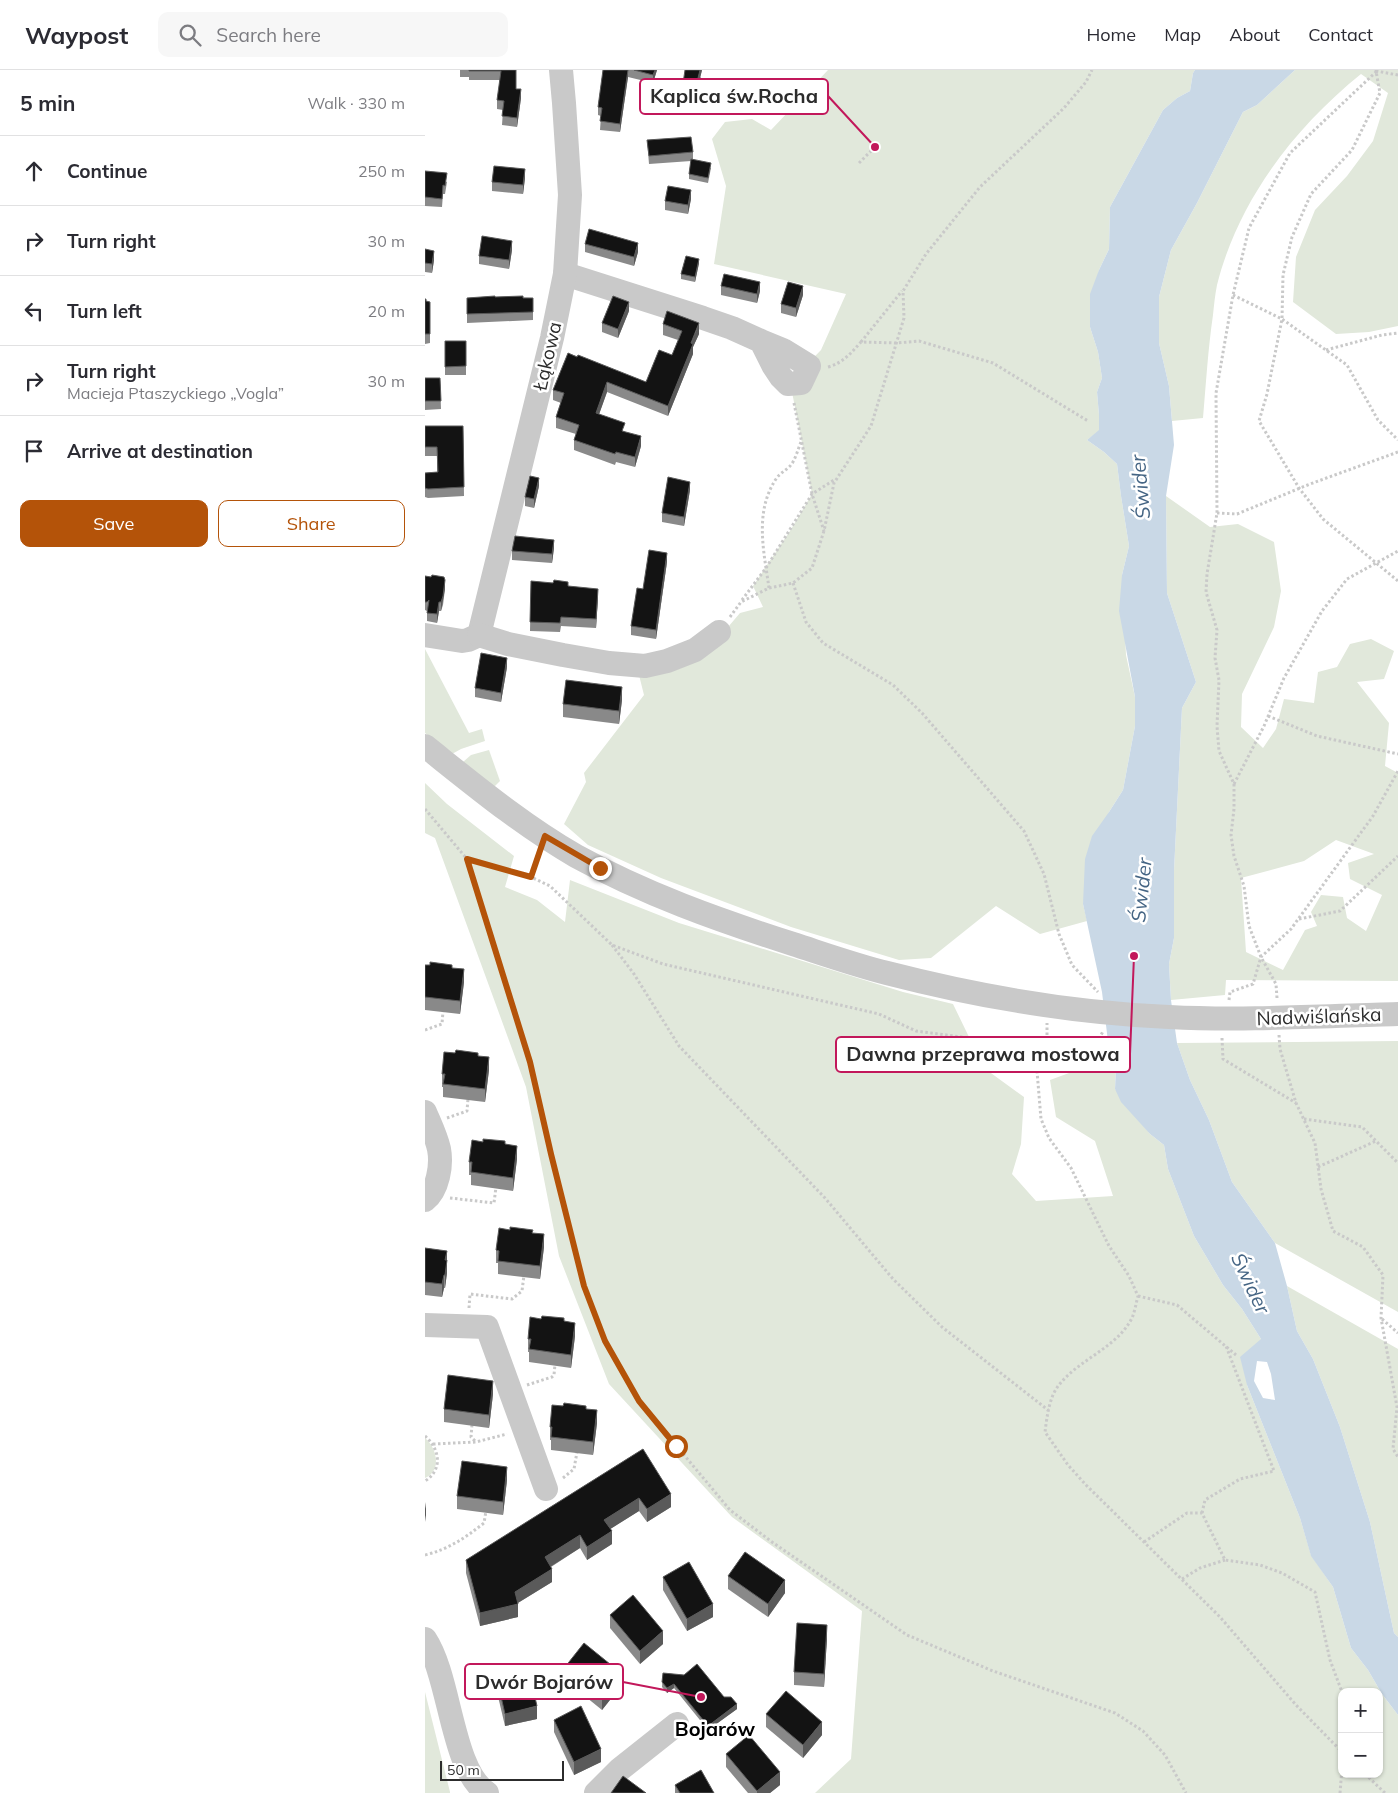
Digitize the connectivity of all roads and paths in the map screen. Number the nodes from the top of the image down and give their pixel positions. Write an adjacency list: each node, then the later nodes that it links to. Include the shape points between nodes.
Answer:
1 (561, 70): 7 (street, Łąkowa, via 570,195)
2 (1091, 70): 8 (path, via 1086,82 1063,108 980,187 926,254)
3 (1377, 71): 4 (path); 9 (path, via 1291,153 1249,228); 10 (path, via 1381,93 1352,150 1311,194 1292,237 1283,275)
4 (1398, 76)
5 (872, 150): 6 (path)
6 (859, 163)
7 (565, 274): 12 (street, via 710,320); 36 (street, Łąkowa)
8 (903, 291): 13 (path); 14 (path, via 904,318)
9 (1233, 296): 10 (path); 25 (path, via 1215,393)
10 (1282, 319): 15 (path); 23 (path, via 1259,421)
11 (1398, 333): 15 (path)
12 (761, 341): 16 (street); 17 (street, via 773,365)
13 (861, 342): 14 (path); 16 (path, via 838,364 820,369)
14 (897, 343): 18 (path, via 919,341 993,363); 22 (path, via 871,426)
15 (1325, 350): 19 (path, via 1347,365 1378,420)
16 (809, 366): 17 (street, via 801,383)
17 (788, 384): 20 (path)
18 (1088, 421)
19 (1398, 440)
20 (801, 442): 24 (path); 29 (path, via 792,465 777,477 768,494 763,516)
21 (1398, 452): 23 (path)
22 (837, 478): 24 (path); 26 (path)
23 (1299, 488): 25 (path, via 1237,514); 28 (path, via 1323,518)
24 (812, 494): 26 (path); 29 (path)
25 (1217, 513): 41 (path, via 1206,592 1217,630 1219,751)
26 (825, 531): 31 (path, via 812,568)
27 (1398, 551): 28 (path)
28 (1376, 563): 30 (path); 37 (path, via 1347,579 1322,611 1284,678)
29 (766, 568): 32 (path); 33 (path)
30 (1398, 581)
31 (793, 583): 32 (path); 50 (path, via 806,622 823,643 893,686 922,713 1024,831 1044,874 1059,934)
32 (769, 588): 33 (path)
33 (741, 602): 34 (path)
34 (719, 632): 36 (street, via 695,650 645,666 563,655)
35 (425, 635): 36 (street, via 462,641)
36 (479, 636)
37 (1269, 716): 39 (path, via 1317,736); 41 (path)
38 (425, 746): 43 (street, Nadwiślańska, via 491,800)
39 (1398, 754)
40 (1398, 771): 47 (path, via 1373,816)
41 (1233, 784): 49 (path, via 1231,836 1234,856 1244,886 1249,926)
42 (426, 811): 45 (path)
43 (545, 836): 46 (path); 53 (street, Nadwiślańska, via 575,855 649,892 707,916 885,973 1000,999 1170,1018)
44 (1398, 856): 47 (path, via 1340,911)
45 (467, 859): 46 (path); 100 (path, via 530,1062 584,1286 605,1341 639,1401 730,1510 780,1547 907,1635 993,1671 1115,1713 1143,1731 1165,1755)
46 (531, 877): 48 (path, via 551,886)
47 (1297, 920): 49 (path)
48 (612, 945): 57 (path, via 663,964 879,1014 916,1031 969,1038); 76 (path, via 679,1046 825,1198 893,1279 942,1327)
49 (1261, 957): 51 (path, via 1276,984)
50 (1072, 965)
51 (1277, 1000)
52 (443, 1011): 55 (path, via 442,1024)
53 (1398, 1014)
54 (1048, 1016): 57 (path, via 1047,1065)
55 (425, 1030)
56 (1279, 1049): 60 (path)
57 (1037, 1071): 67 (path, via 1041,1119 1049,1138 1071,1168 1109,1246)
58 (469, 1099): 59 (path, via 467,1111)
59 (435, 1116): 65 (street, via 439,1149)
60 (1304, 1119): 61 (path, via 1362,1127); 63 (path, via 1315,1143)
61 (1376, 1141): 62 (path); 63 (path)
62 (1398, 1163)
63 (1318, 1167): 69 (path, via 1333,1231 1363,1247 1383,1275)
64 (496, 1187): 65 (path, via 493,1203)
65 (435, 1198)
66 (524, 1276): 68 (path, via 522,1291 511,1299 470,1294)
67 (1138, 1296): 72 (path, via 1177,1305); 76 (path, via 1131,1318 1116,1339 1073,1370 1057,1386)
68 (468, 1316)
69 (1381, 1318): 71 (path); 83 (path, via 1397,1407 1393,1449)
70 (425, 1325): 78 (street, via 487,1327)
71 (1398, 1333)
72 (1226, 1346): 73 (path); 87 (path, via 1274,1471 1240,1479 1205,1500)
73 (1236, 1355)
74 (555, 1364): 75 (path, via 552,1377)
75 (524, 1386)
76 (1048, 1410): 88 (path, via 1045,1432 1068,1465)
77 (472, 1424): 80 (path, via 471,1437)
78 (524, 1429): 80 (path); 85 (street)
79 (425, 1436): 81 (path)
80 (476, 1442): 81 (path)
81 (433, 1444): 84 (path, via 438,1462 431,1477)
82 (577, 1452): 85 (path, via 574,1469)
83 (1398, 1457)
84 (425, 1481)
85 (546, 1489)
86 (486, 1511): 89 (path, via 484,1522 470,1534 444,1550)
87 (1202, 1513): 88 (path, via 1187,1513); 90 (path)
88 (1144, 1542): 91 (path)
89 (425, 1554)
90 (1225, 1560): 91 (path, via 1200,1568); 93 (path, via 1282,1572 1315,1592 1330,1660)
91 (1182, 1579): 95 (path)
92 (425, 1639): 98 (street, via 440,1671 463,1758 474,1781)
93 (1340, 1688)
94 (677, 1724): 99 (street, via 619,1770)
95 (1338, 1748)
96 (1341, 1778): 101 (path)
97 (1369, 1778): 102 (path)
98 (487, 1793)
99 (596, 1793)
100 (1186, 1793)
101 (1340, 1793)
102 (1385, 1793)

